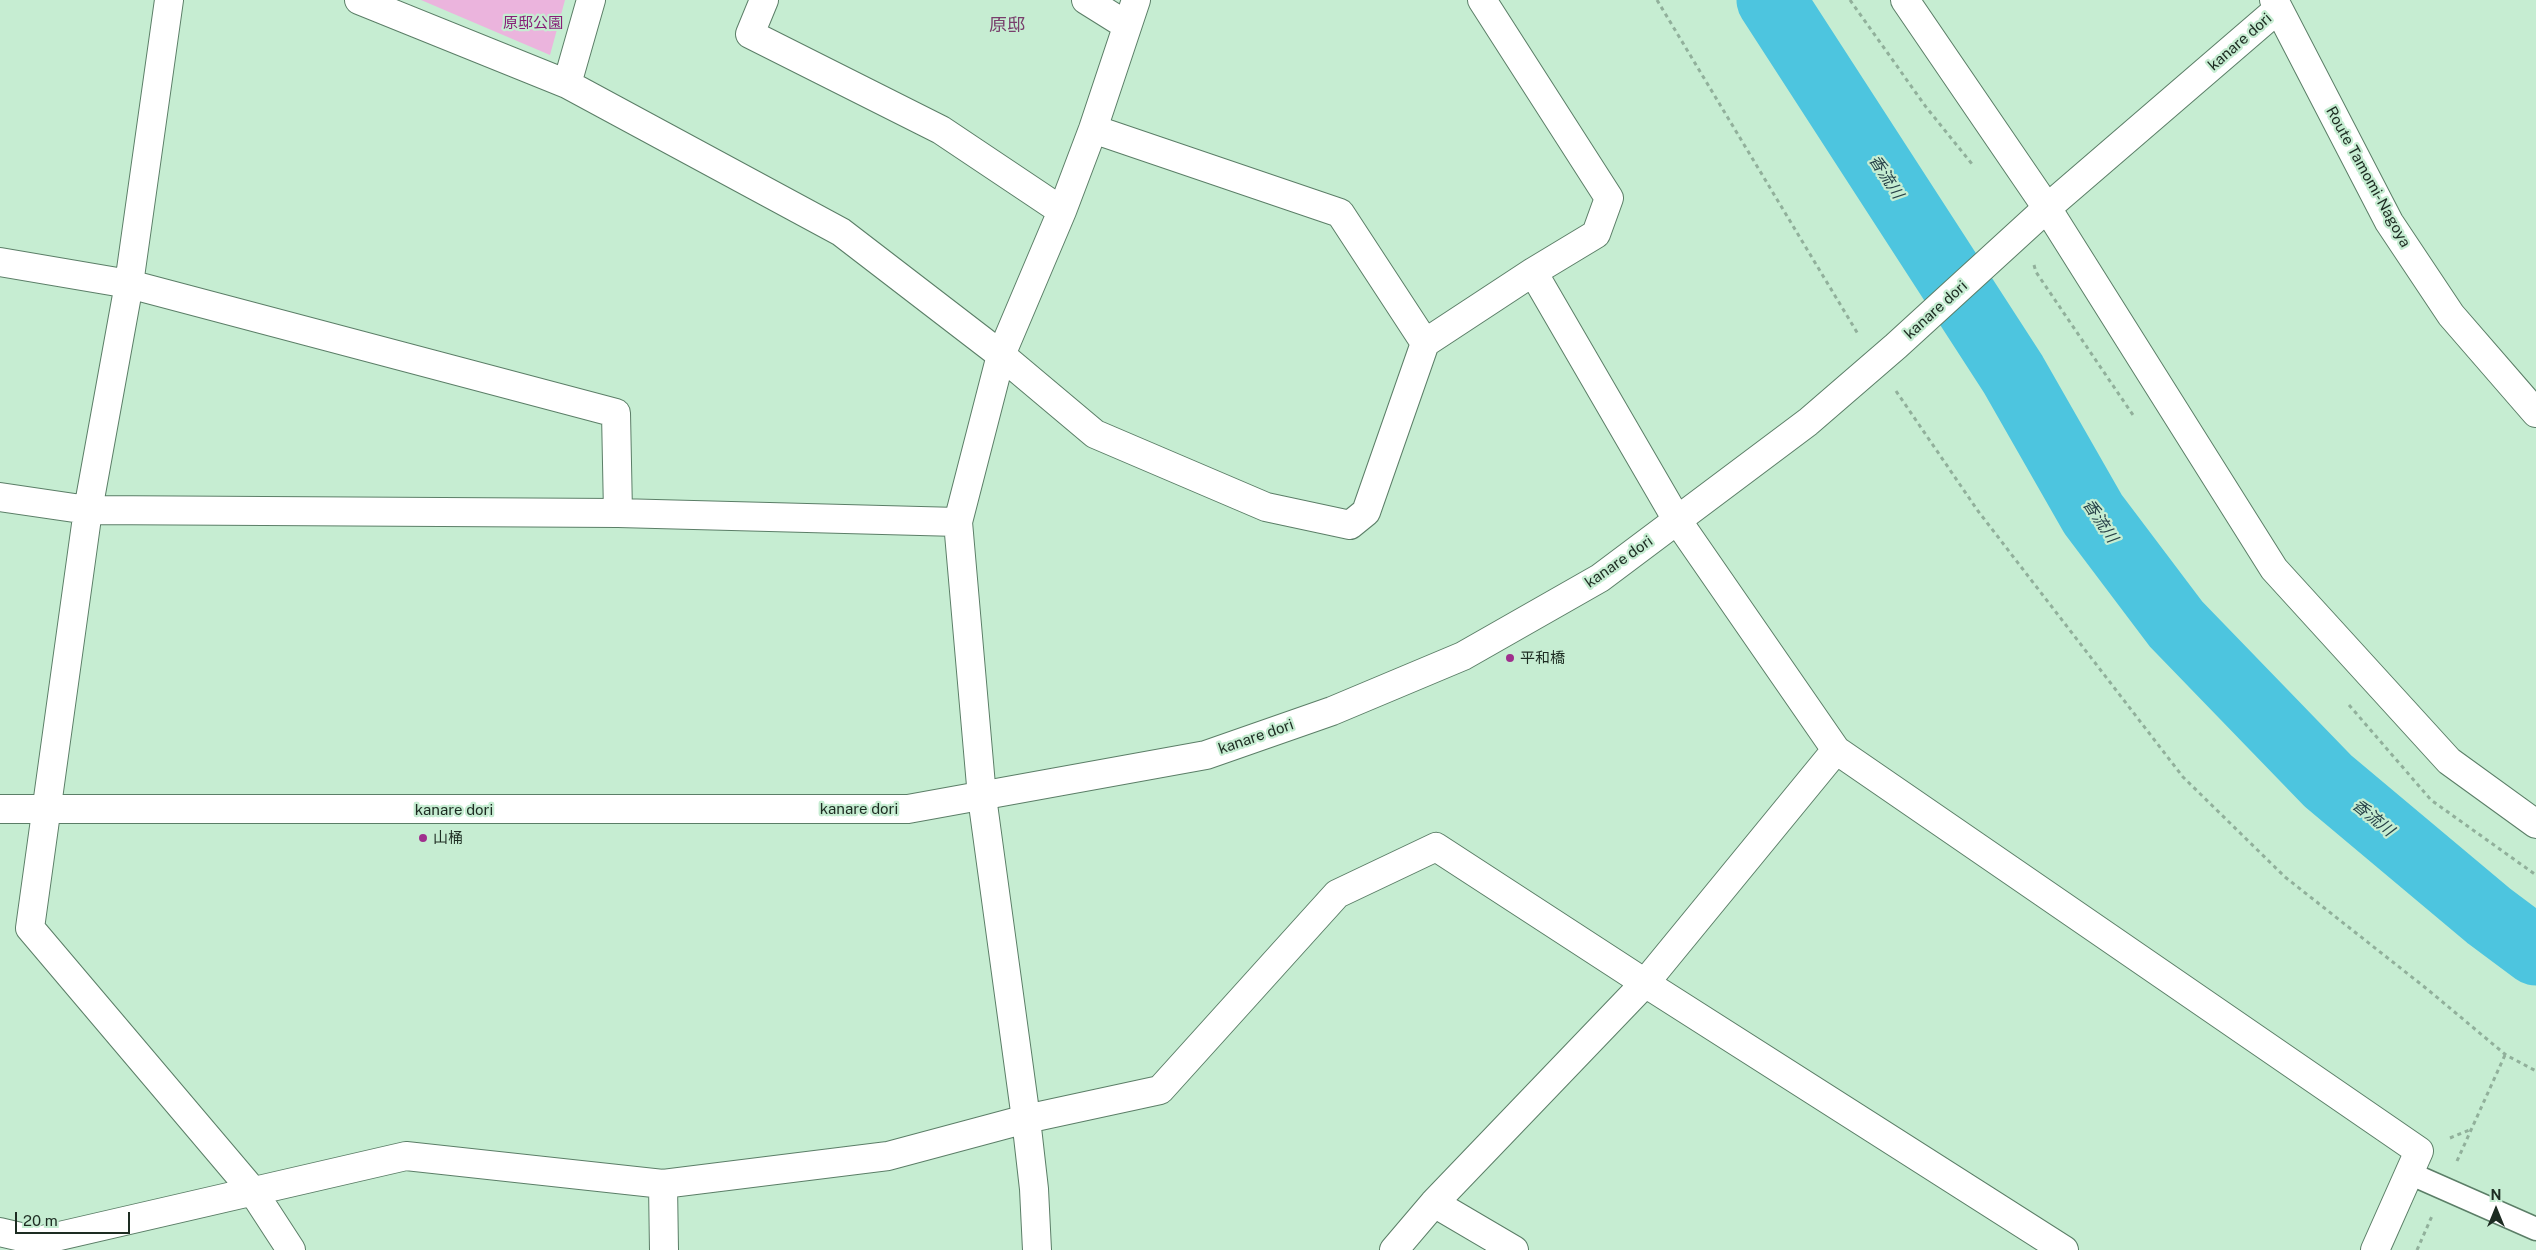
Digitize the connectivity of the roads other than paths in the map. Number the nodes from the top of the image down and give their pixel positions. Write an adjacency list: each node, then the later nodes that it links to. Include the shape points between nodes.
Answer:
1 (169, 0): 17 (street)
2 (359, 0): 11 (street)
3 (591, 0): 11 (street)
4 (764, 0): 14 (street, via 750,34 942,130)
5 (1086, 0): 10 (street)
6 (1136, 0): 10 (street)
7 (1482, 0): 16 (street, via 1610,198 1596,234)
8 (1905, 0): 13 (street)
9 (2280, 3): 13 (street, kanare dori); 20 (street, Route Tamomi-Nagoya, via 2389,222 2451,315)
10 (1126, 25): 12 (street)
11 (567, 84): 19 (street, via 841,232)
12 (1093, 129): 14 (street); 18 (street, via 1340,213)
13 (2047, 208): 24 (street, kanare dori, via 1808,422); 30 (street, via 2274,569 2449,761)
14 (1062, 211): 19 (street)
15 (0, 262): 17 (street)
16 (1533, 272): 18 (street); 24 (street)
17 (129, 284): 22 (street); 23 (street, via 616,413)
18 (1425, 343): 19 (street, via 1366,512 1350,525 1266,506 1096,434)
19 (1001, 356): 25 (street)
20 (2536, 414)
21 (0, 497): 22 (street)
22 (88, 510): 23 (street); 29 (street)
23 (618, 513): 25 (street)
24 (1677, 520): 26 (street); 27 (street, kanare dori, via 1600,578 1463,656 1332,711 1206,755)
25 (958, 522): 27 (street)
26 (1836, 750): 31 (street); 33 (street, via 2419,1151)
27 (982, 797): 29 (street, kanare dori, via 908,809); 32 (street)
28 (0, 809): 29 (street, kanare dori)
29 (45, 810): 35 (street, via 30,928)
30 (2536, 824)
31 (1645, 984): 32 (street, via 1436,847 1337,894 1160,1090); 36 (street); 45 (street)
32 (1026, 1118): 34 (street, via 888,1156); 42 (street)
33 (2409, 1173): 37 (lane); 46 (street)
34 (663, 1184): 35 (street, via 406,1156); 41 (street)
35 (252, 1190): 39 (street); 40 (street)
36 (1434, 1203): 43 (street); 44 (street)
37 (2536, 1229)
38 (0, 1232): 39 (street)
39 (41, 1245)
40 (291, 1250)
41 (664, 1250)
42 (1037, 1250)
43 (1394, 1250)
44 (1514, 1250)
45 (2064, 1250)
46 (2374, 1250)

